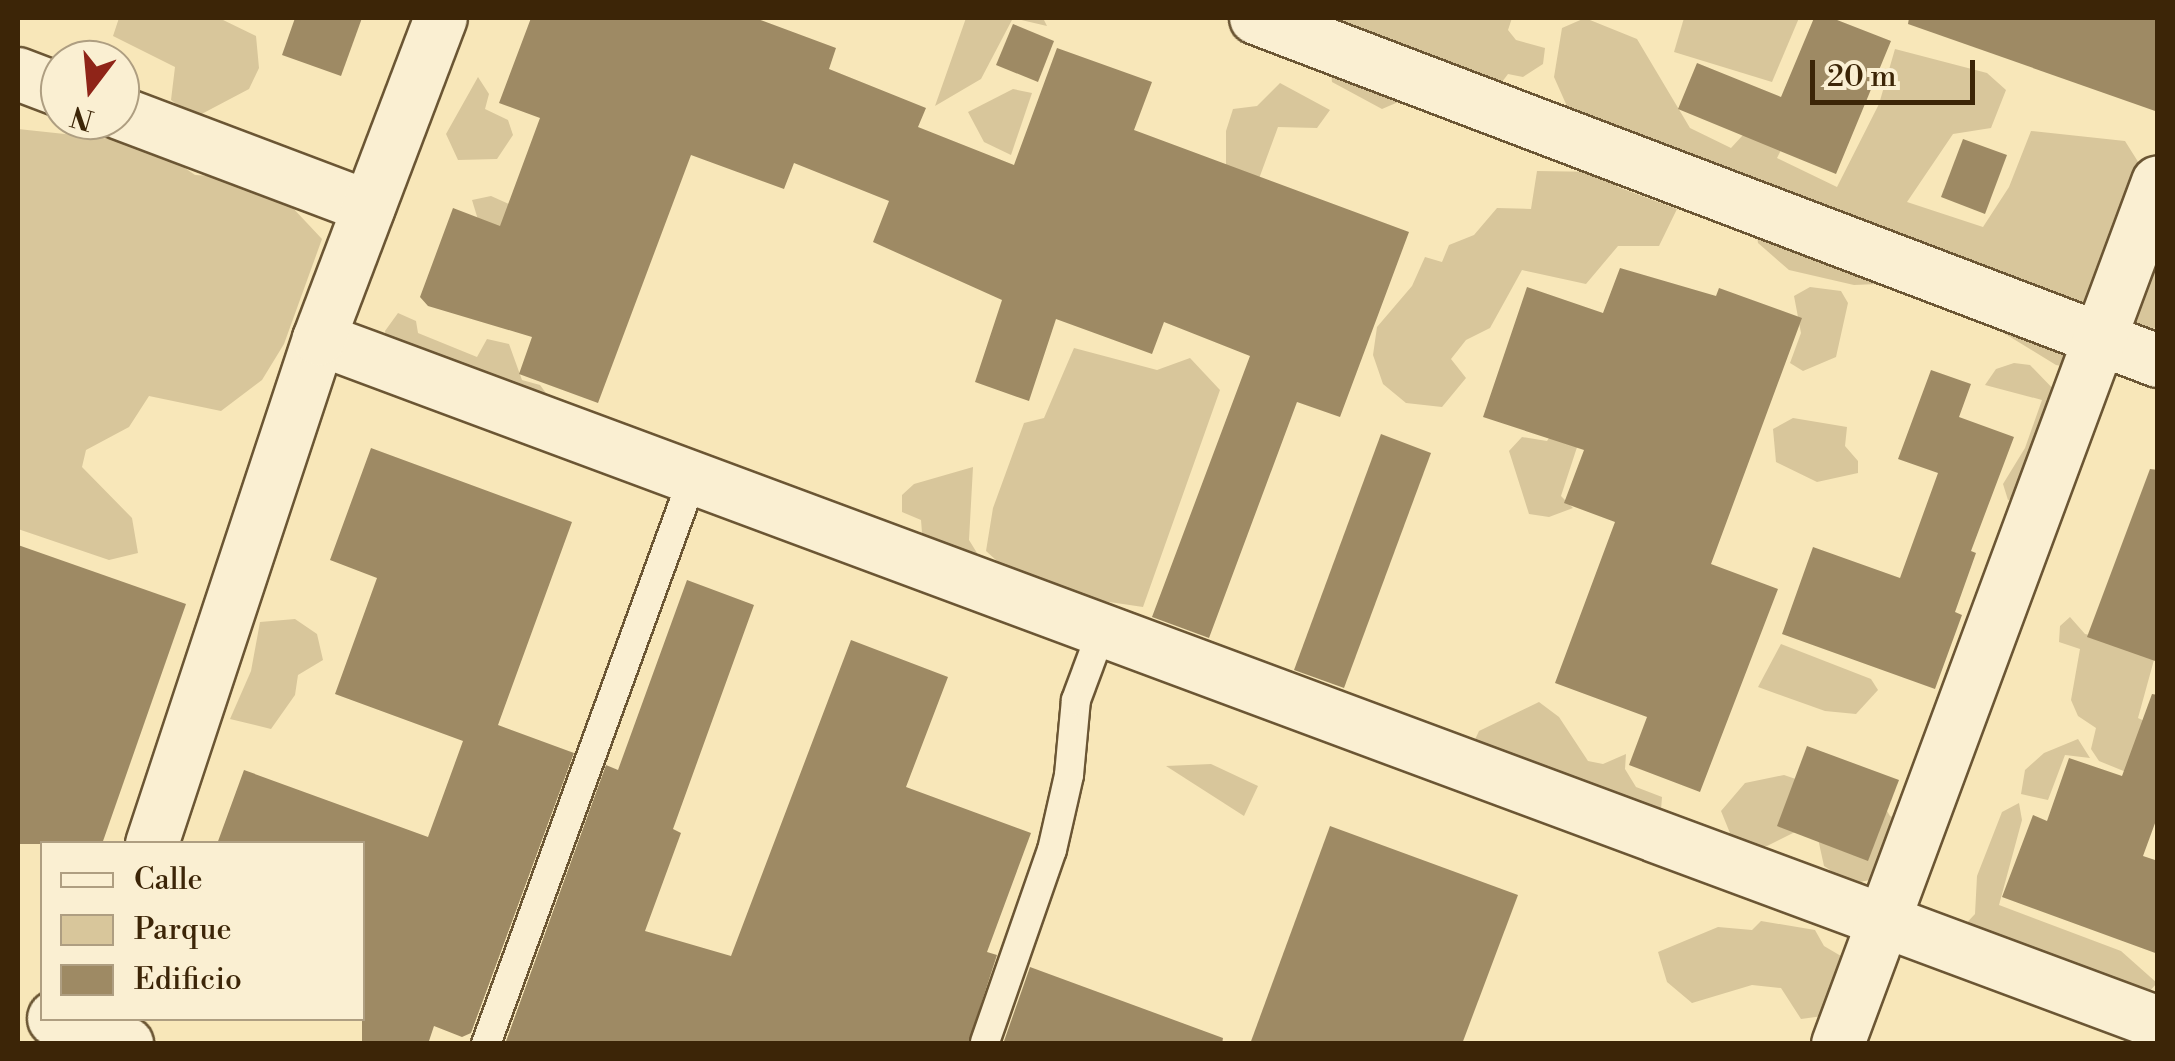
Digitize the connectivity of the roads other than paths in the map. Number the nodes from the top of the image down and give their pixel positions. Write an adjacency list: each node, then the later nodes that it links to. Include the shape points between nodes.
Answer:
1 (440, 18): 5 (street)
2 (1256, 18): 7 (street)
3 (140, 121): 5 (street)
4 (2158, 182): 7 (street)
5 (369, 207): 6 (street)
6 (319, 339): 9 (street); 11 (street)
7 (2100, 339): 8 (street); 12 (street)
8 (2158, 361)
9 (692, 480): 10 (street); 15 (lane)
10 (1102, 630): 12 (street); 14 (lane, via 1076,700 1052,850)
11 (153, 841)
12 (1884, 918): 13 (street); 16 (street)
13 (2158, 1024)
14 (986, 1042)
15 (486, 1044)
16 (1838, 1044)

